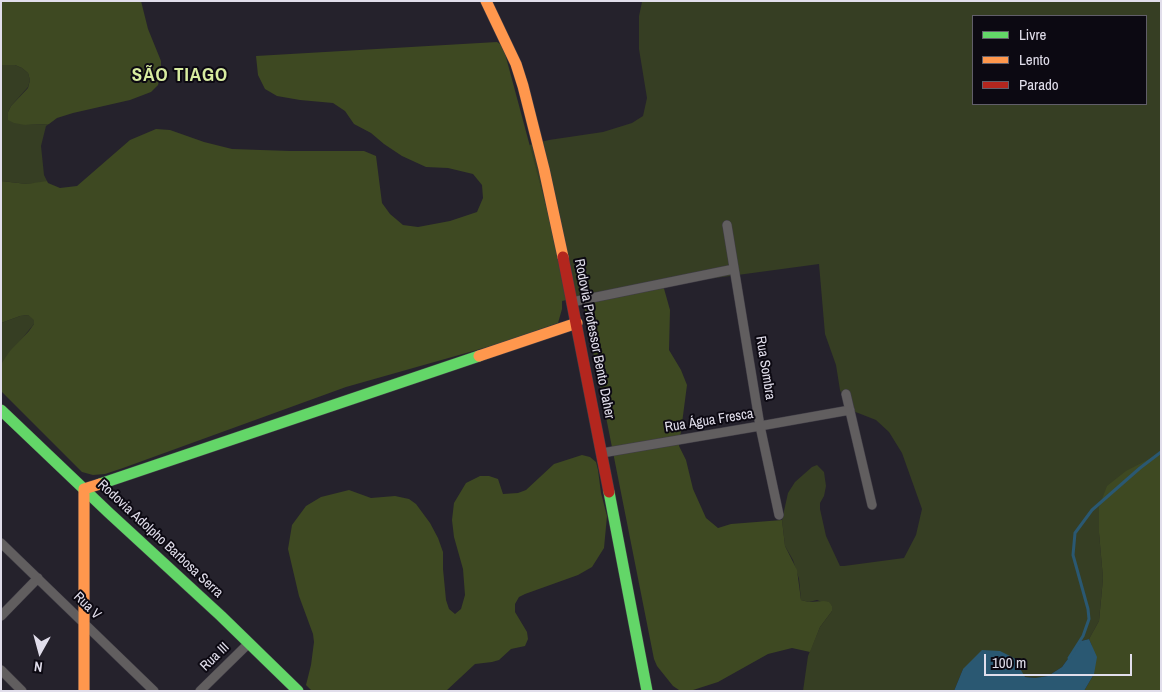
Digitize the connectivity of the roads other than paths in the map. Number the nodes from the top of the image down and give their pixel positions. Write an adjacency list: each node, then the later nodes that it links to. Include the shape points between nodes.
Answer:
1 (486, 1): 4 (street, Rodovia Professor Bento Daher, via 523,86)
2 (727, 225): 3 (street, Rua Sombra)
3 (734, 269): 4 (street); 9 (street, Rua Sombra)
4 (572, 302): 5 (street, Rodovia Professor Bento Daher)
5 (576, 323): 10 (street, Rodovia Professor Bento Daher); 11 (street)
6 (846, 394): 8 (street)
7 (1, 410): 11 (street, Rodovia Adolpho Barbosa Serra)
8 (850, 410): 9 (street, Rua Água Fresca); 12 (street)
9 (760, 426): 10 (street, Rua Água Fresca); 13 (street, Rua Sombra)
10 (602, 452): 25 (street, Rodovia Professor Bento Daher)
11 (84, 489): 17 (street); 18 (street, Rodovia Adolpho Barbosa Serra)
12 (872, 506)
13 (779, 515)
14 (1, 543): 15 (street, Rua V)
15 (38, 578): 16 (street); 17 (street, Rua V)
16 (1, 616)
17 (83, 621): 21 (street); 22 (street, Rua V)
18 (249, 643): 23 (street, Rua III); 24 (street, Rodovia Adolpho Barbosa Serra)
19 (1, 670): 20 (street)
20 (22, 691)
21 (84, 691)
22 (154, 691)
23 (200, 691)
24 (298, 691)
25 (647, 691)

